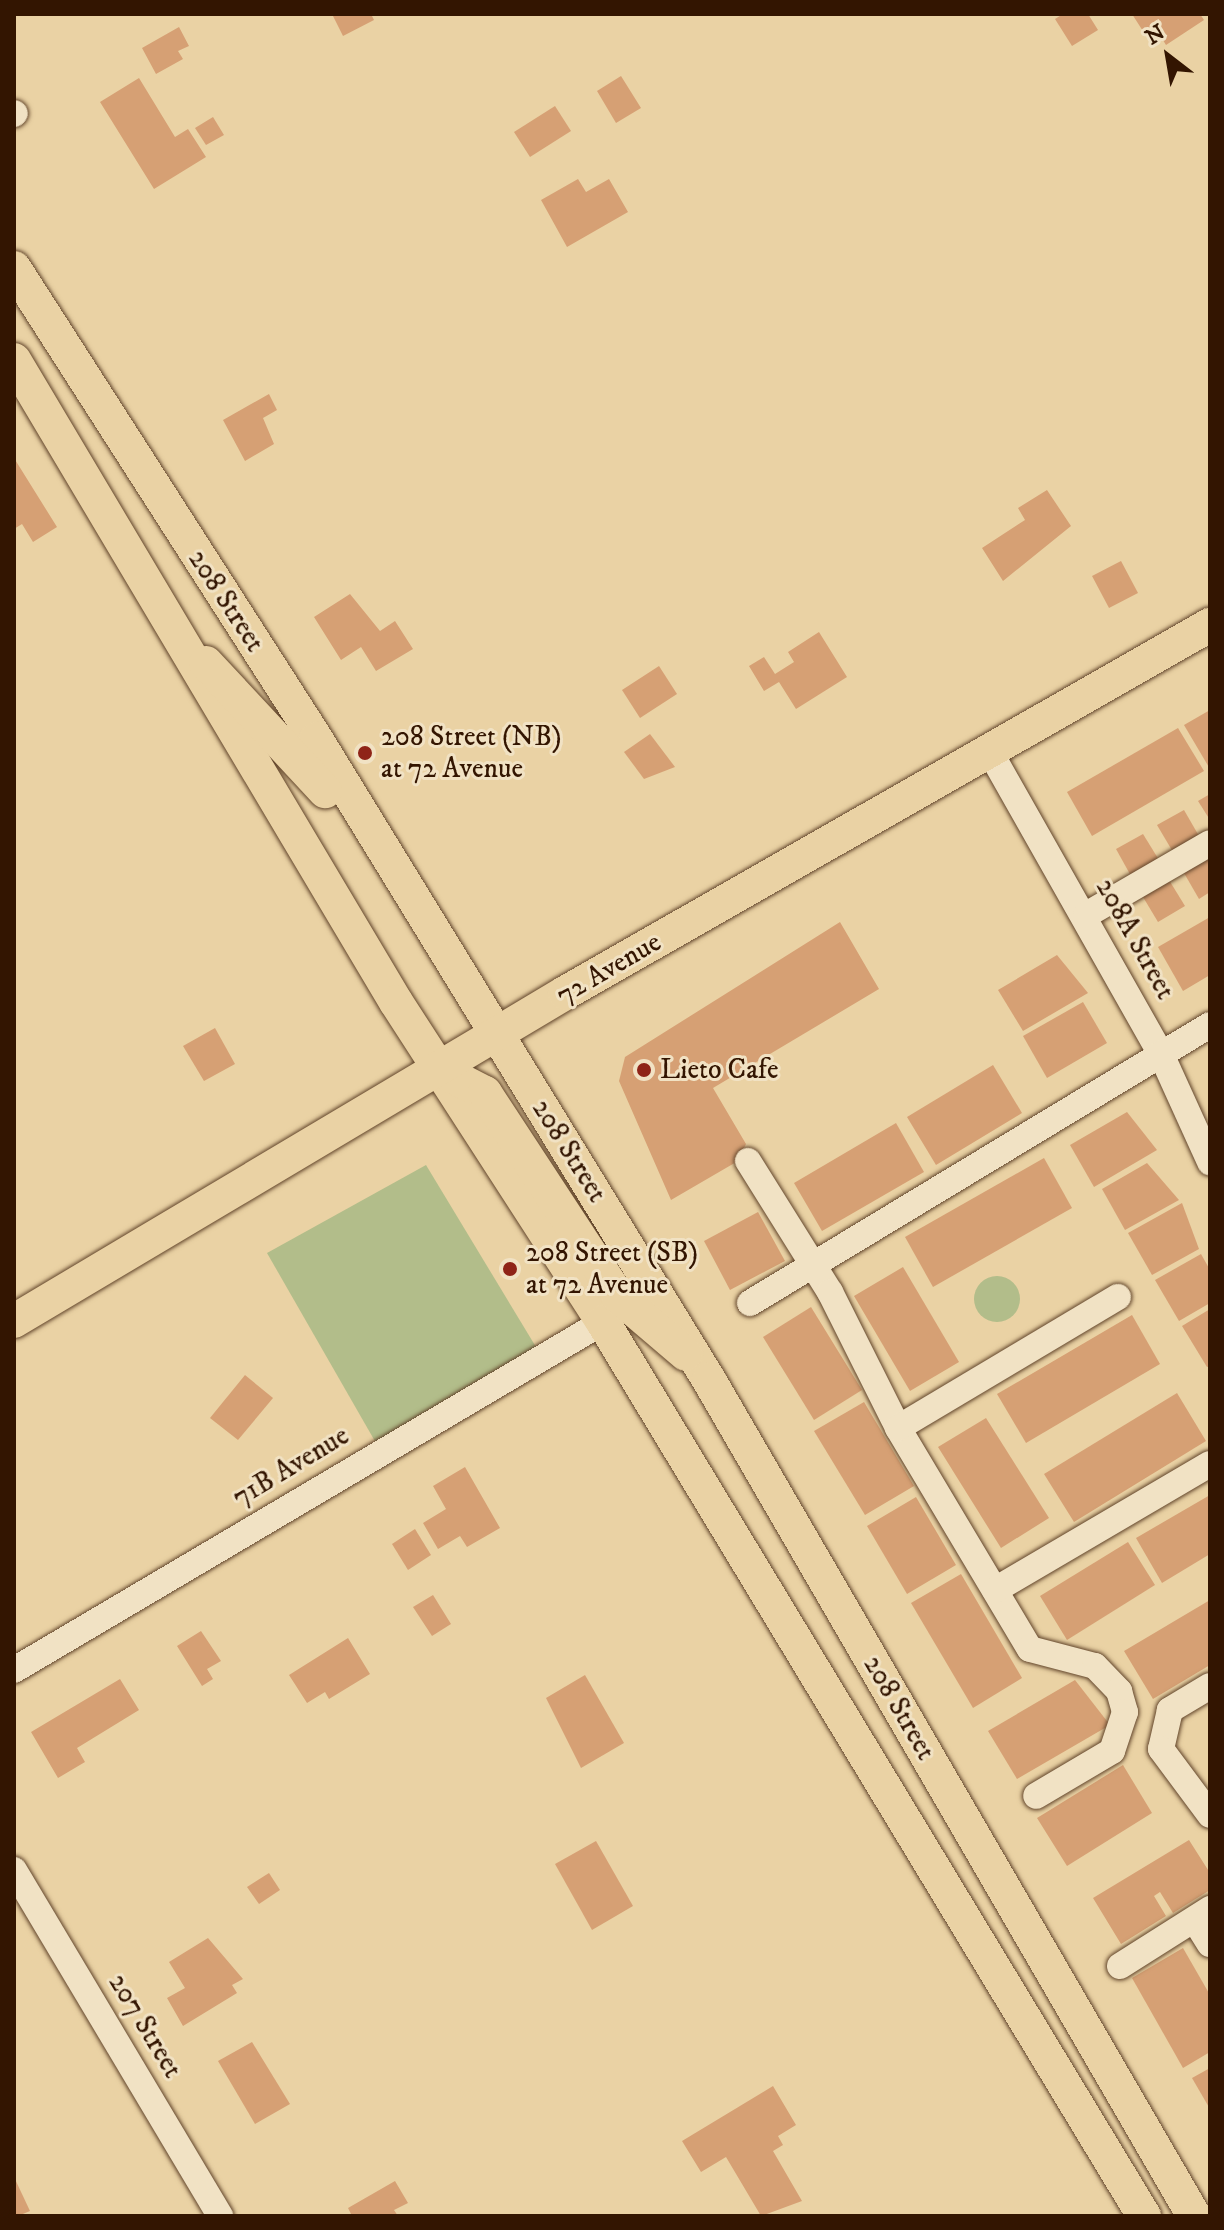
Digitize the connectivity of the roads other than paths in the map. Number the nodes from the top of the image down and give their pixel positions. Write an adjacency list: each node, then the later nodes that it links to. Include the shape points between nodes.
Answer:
1 (14, 268): 9 (main road, 208 Street)
2 (14, 360): 4 (main road, 208 Street)
3 (1210, 625): 5 (main road, 72 Avenue)
4 (178, 638): 9 (main road, via 322,785 437,979); 11 (main road, 208 Street)
5 (990, 752): 7 (street, 208A Street); 9 (main road, 72 Avenue)
6 (1210, 843): 7 (street)
7 (1086, 915): 10 (street, 208A Street)
8 (1210, 1025): 10 (street)
9 (497, 1035): 11 (main road, 72 Avenue); 19 (main road, 208 Street)
10 (1161, 1054): 13 (street, 208A Street); 14 (street)
11 (438, 1068): 17 (main road, 72 Avenue); 18 (main road, 208 Street); 19 (main road, via 485,1093 618,1296)
12 (748, 1161): 14 (street)
13 (1210, 1162)
14 (813, 1266): 16 (street); 20 (street)
15 (1118, 1297): 20 (street)
16 (750, 1303)
17 (14, 1321)
18 (603, 1322): 23 (street, 71B Avenue); 31 (main road, 208 Street)
19 (709, 1380): 32 (main road, 208 Street)
20 (898, 1428): 22 (street)
21 (1210, 1464): 22 (street)
22 (995, 1590): 25 (street, via 1030,1649 1095,1666 1119,1691 1125,1712 1112,1751)
23 (14, 1670)
24 (1210, 1686): 26 (street, via 1170,1710 1161,1749)
25 (1036, 1796)
26 (1210, 1815)
27 (14, 1870): 30 (street, 207 Street)
28 (1205, 1925): 29 (street)
29 (1120, 1966)
30 (220, 2216)
31 (1144, 2216)
32 (1194, 2216)

